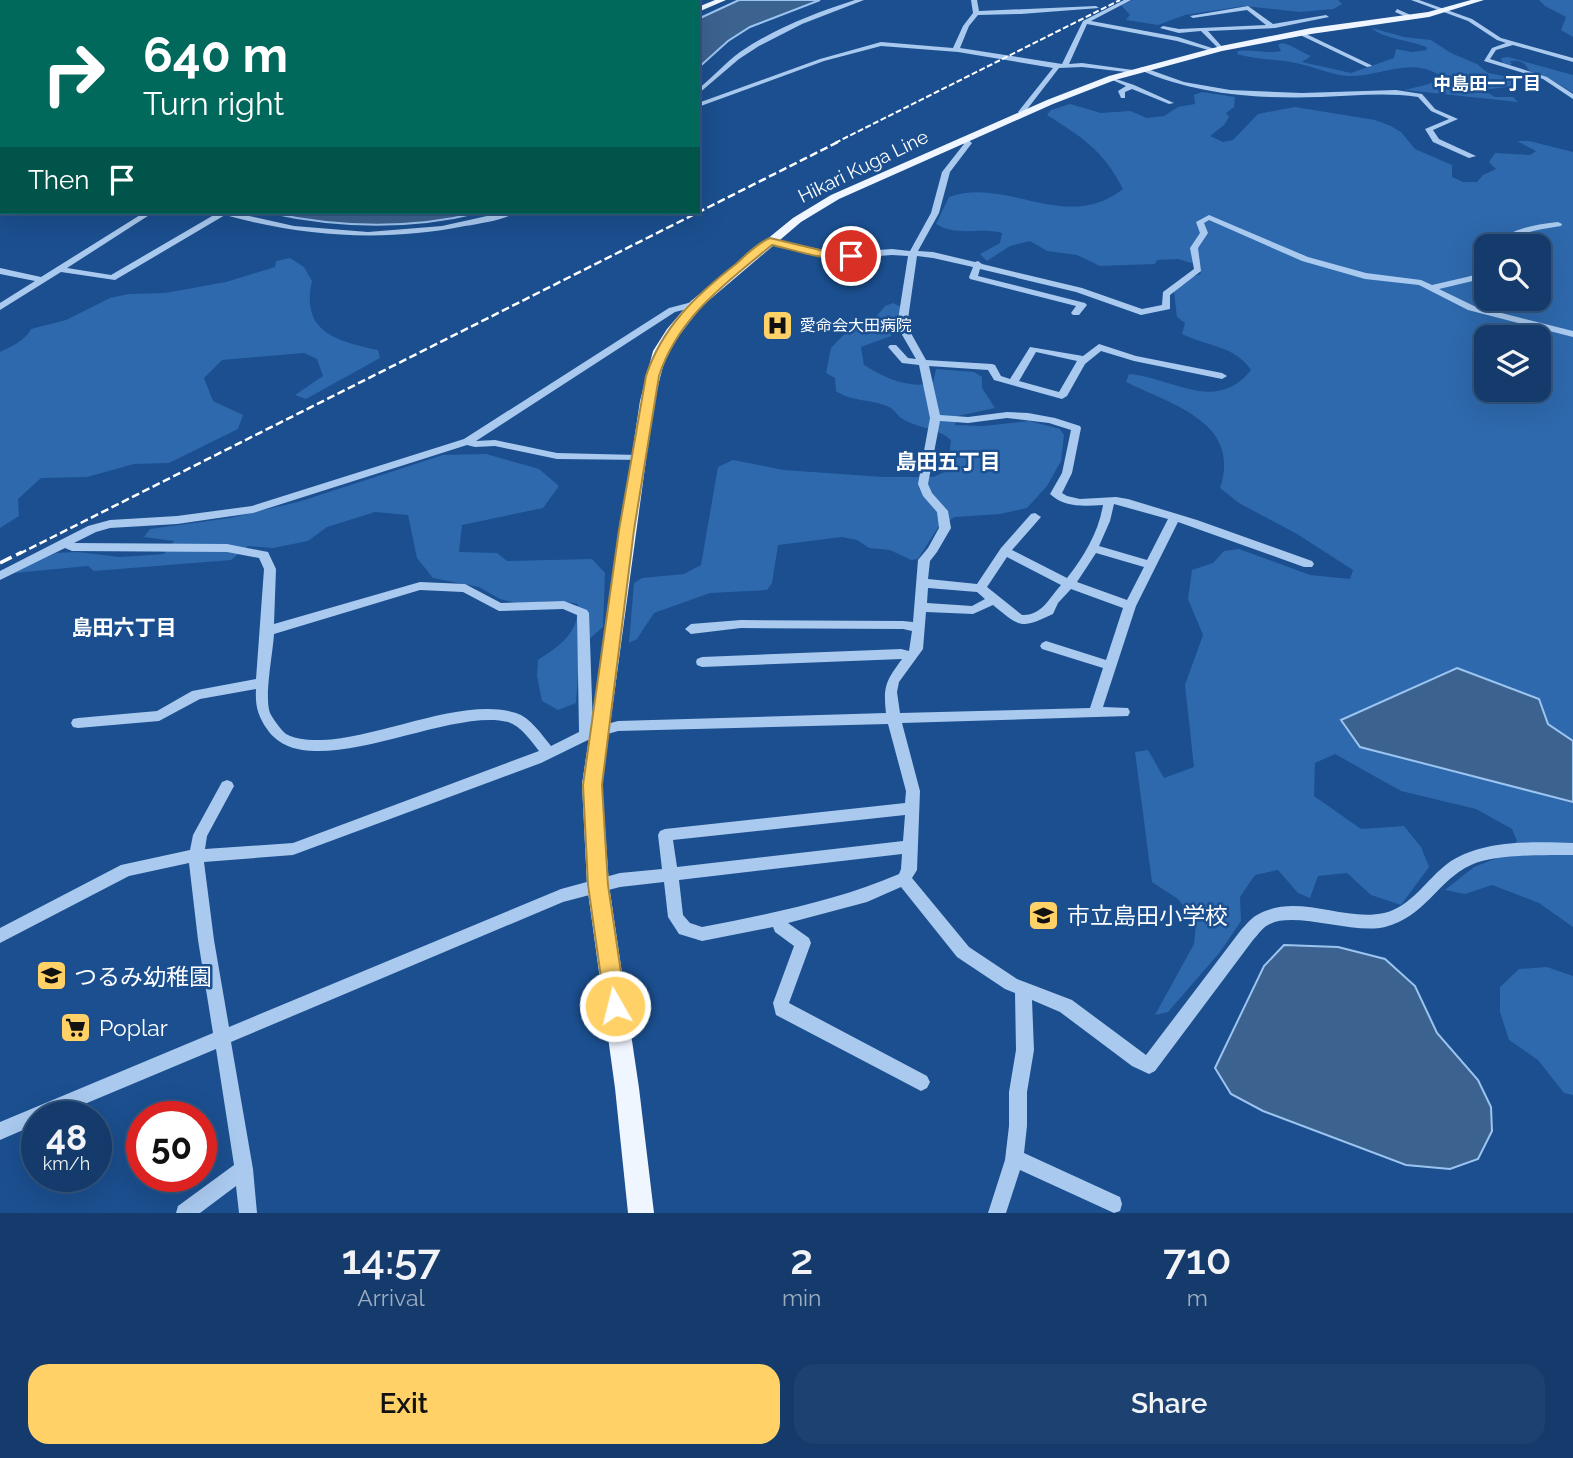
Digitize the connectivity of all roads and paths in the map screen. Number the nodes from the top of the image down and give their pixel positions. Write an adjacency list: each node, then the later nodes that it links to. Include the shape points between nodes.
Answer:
1 (722, 0): 8 (main road)
2 (861, 0): 26 (street, via 754,46)
3 (974, 0): 10 (street)
4 (1128, 0): 13 (street)
5 (1414, 0): 9 (street)
6 (1480, 0): 9 (main road, Hikari Kuga Line)
7 (1096, 8): 10 (street)
8 (700, 9)
9 (1445, 11): 17 (main road, Hikari Kuga Line); 18 (street)
10 (976, 13): 19 (street, via 960,37)
11 (1193, 16): 14 (street, via 1248,8)
12 (1326, 17): 14 (street)
13 (1085, 22): 16 (street); 22 (street)
14 (1274, 26): 15 (street); 17 (street)
15 (1203, 29): 16 (street, via 1163,28); 20 (street)
16 (1155, 34): 20 (street)
17 (1296, 34): 20 (main road, Hikari Kuga Line); 24 (street)
18 (1513, 43): 21 (street); 29 (street, via 1494,49 1486,60 1545,78)
19 (958, 50): 23 (street); 32 (street, via 881,44)
20 (1218, 50): 25 (main road, Hikari Kuga Line)
21 (1573, 60)
22 (1065, 65): 23 (street); 25 (street)
23 (1055, 66): 27 (street)
24 (1369, 66)
25 (1136, 76): 28 (street, via 1121,91); 30 (main road, Hikari Kuga Line, via 1112,79); 31 (street); 35 (street, via 1257,94 1371,91 1420,95 1433,110 1455,119 1429,130 1436,140)
26 (700, 90)
27 (1034, 96): 30 (street); 33 (street)
28 (1123, 97)
29 (1573, 97)
30 (1050, 102): 33 (main road, Hikari Kuga Line)
31 (1171, 103)
32 (700, 104)
33 (1023, 114): 34 (main road, Hikari Kuga Line)
34 (963, 140): 42 (main road, Hikari Kuga Line, via 835,197); 43 (street, via 968,143 946,172 935,214)
35 (1472, 156)
36 (147, 214): 45 (street)
37 (221, 214): 45 (street, via 112,278)
38 (232, 214): 39 (street, via 277,226 382,233 444,228)
39 (504, 214)
40 (1558, 224): 41 (street)
41 (1518, 234)
42 (770, 241): 43 (street, via 839,256); 50 (main road, Hikari Kuga Line)
43 (913, 253): 44 (street); 56 (street, via 902,326)
44 (978, 264): 49 (street, via 1079,289 1150,313 1167,307 1166,294 1196,273 1194,247 1204,233 1200,222 1209,217 1305,258 1365,276 1407,280); 52 (street, via 973,277 1082,306)
45 (58, 269): 48 (street)
46 (0, 271): 48 (street)
47 (1474, 278): 49 (street)
48 (41, 280): 51 (street)
49 (1430, 288): 53 (street, via 1471,308)
50 (696, 304): 60 (street, via 672,310); 61 (main road, Hikari Kuga Line, via 660,351)
51 (0, 307)
52 (1076, 313)
53 (1573, 334)
54 (894, 347): 56 (street, via 905,361)
55 (1084, 359): 57 (street, via 1099,347); 58 (street, via 1033,349); 58 (street, via 1062,396)
56 (924, 364): 58 (street, via 992,367 997,378); 59 (street)
57 (1222, 376)
58 (1013, 382)
59 (935, 418): 62 (street, via 968,421 1028,416 1076,428 1056,494 1062,499); 71 (street, via 923,484 942,511 946,528 932,554 924,559)
60 (468, 441): 61 (street, via 557,456); 65 (street, via 253,509 110,524)
61 (638, 458): 89 (main road, Hikari Kuga Line, via 608,676)
62 (1109, 501): 64 (street); 66 (street, via 1109,513)
63 (1035, 517): 67 (street)
64 (1175, 517): 68 (street); 69 (street)
65 (65, 542): 70 (street); 79 (street, via 72,547 227,548 264,555 270,569)
66 (1092, 548): 69 (street); 72 (street)
67 (1005, 551): 72 (street); 73 (street)
68 (1308, 564)
69 (1150, 565): 75 (street)
70 (0, 576)
71 (923, 583): 73 (street); 76 (street)
72 (1070, 584): 74 (street, via 1050,603 1049,611 1027,621); 75 (street)
73 (980, 588): 74 (street)
74 (994, 600): 76 (street, via 973,611)
75 (1130, 606): 83 (street)
76 (920, 607): 77 (street)
77 (919, 628): 78 (street, via 741,624); 81 (street)
78 (691, 629)
79 (267, 631): 84 (street); 89 (street, via 420,586 465,588 499,607 577,608 584,620)
80 (1046, 646): 83 (street)
81 (913, 656): 82 (street); 87 (street, via 893,681)
82 (702, 662)
83 (1111, 666): 85 (street)
84 (264, 683): 88 (street, via 197,695 159,716); 90 (street, via 264,713 271,727 282,739 301,746 348,744 490,713 530,728)
85 (1095, 712): 86 (street); 87 (street)
86 (1123, 712)
87 (894, 719): 89 (street, via 618,726); 92 (street, via 914,791)
88 (78, 723)
89 (592, 733): 90 (street); 98 (main road, Hikari Kuga Line)
90 (548, 752): 95 (street, via 293,849)
91 (227, 786): 95 (street, via 200,835)
92 (913, 808): 93 (street); 96 (street, via 666,835)
93 (910, 847): 96 (street); 97 (street)
94 (1573, 849): 101 (street, via 1466,860 1406,914 1382,921 1293,915 1262,920 1149,1065 1066,1006)
95 (196, 857): 100 (street, via 127,870); 102 (street)
96 (669, 873): 98 (street); 99 (street, via 676,917 685,929 702,934)
97 (904, 879): 99 (street, via 867,895); 101 (street, via 963,952)
98 (598, 885): 102 (street, via 530,909); 110 (main road, Hikari Kuga Line)
99 (777, 919): 103 (street, via 803,943 782,1009)
100 (0, 936)
101 (1023, 990): 105 (street, via 1025,1050)
102 (222, 1039): 104 (street); 106 (street)
103 (921, 1082)
104 (0, 1131)
105 (1014, 1160): 107 (street); 111 (street)
106 (244, 1169): 108 (street); 109 (street)
107 (1113, 1204)
108 (185, 1213)
109 (248, 1213)
110 (641, 1213)
111 (997, 1213)

